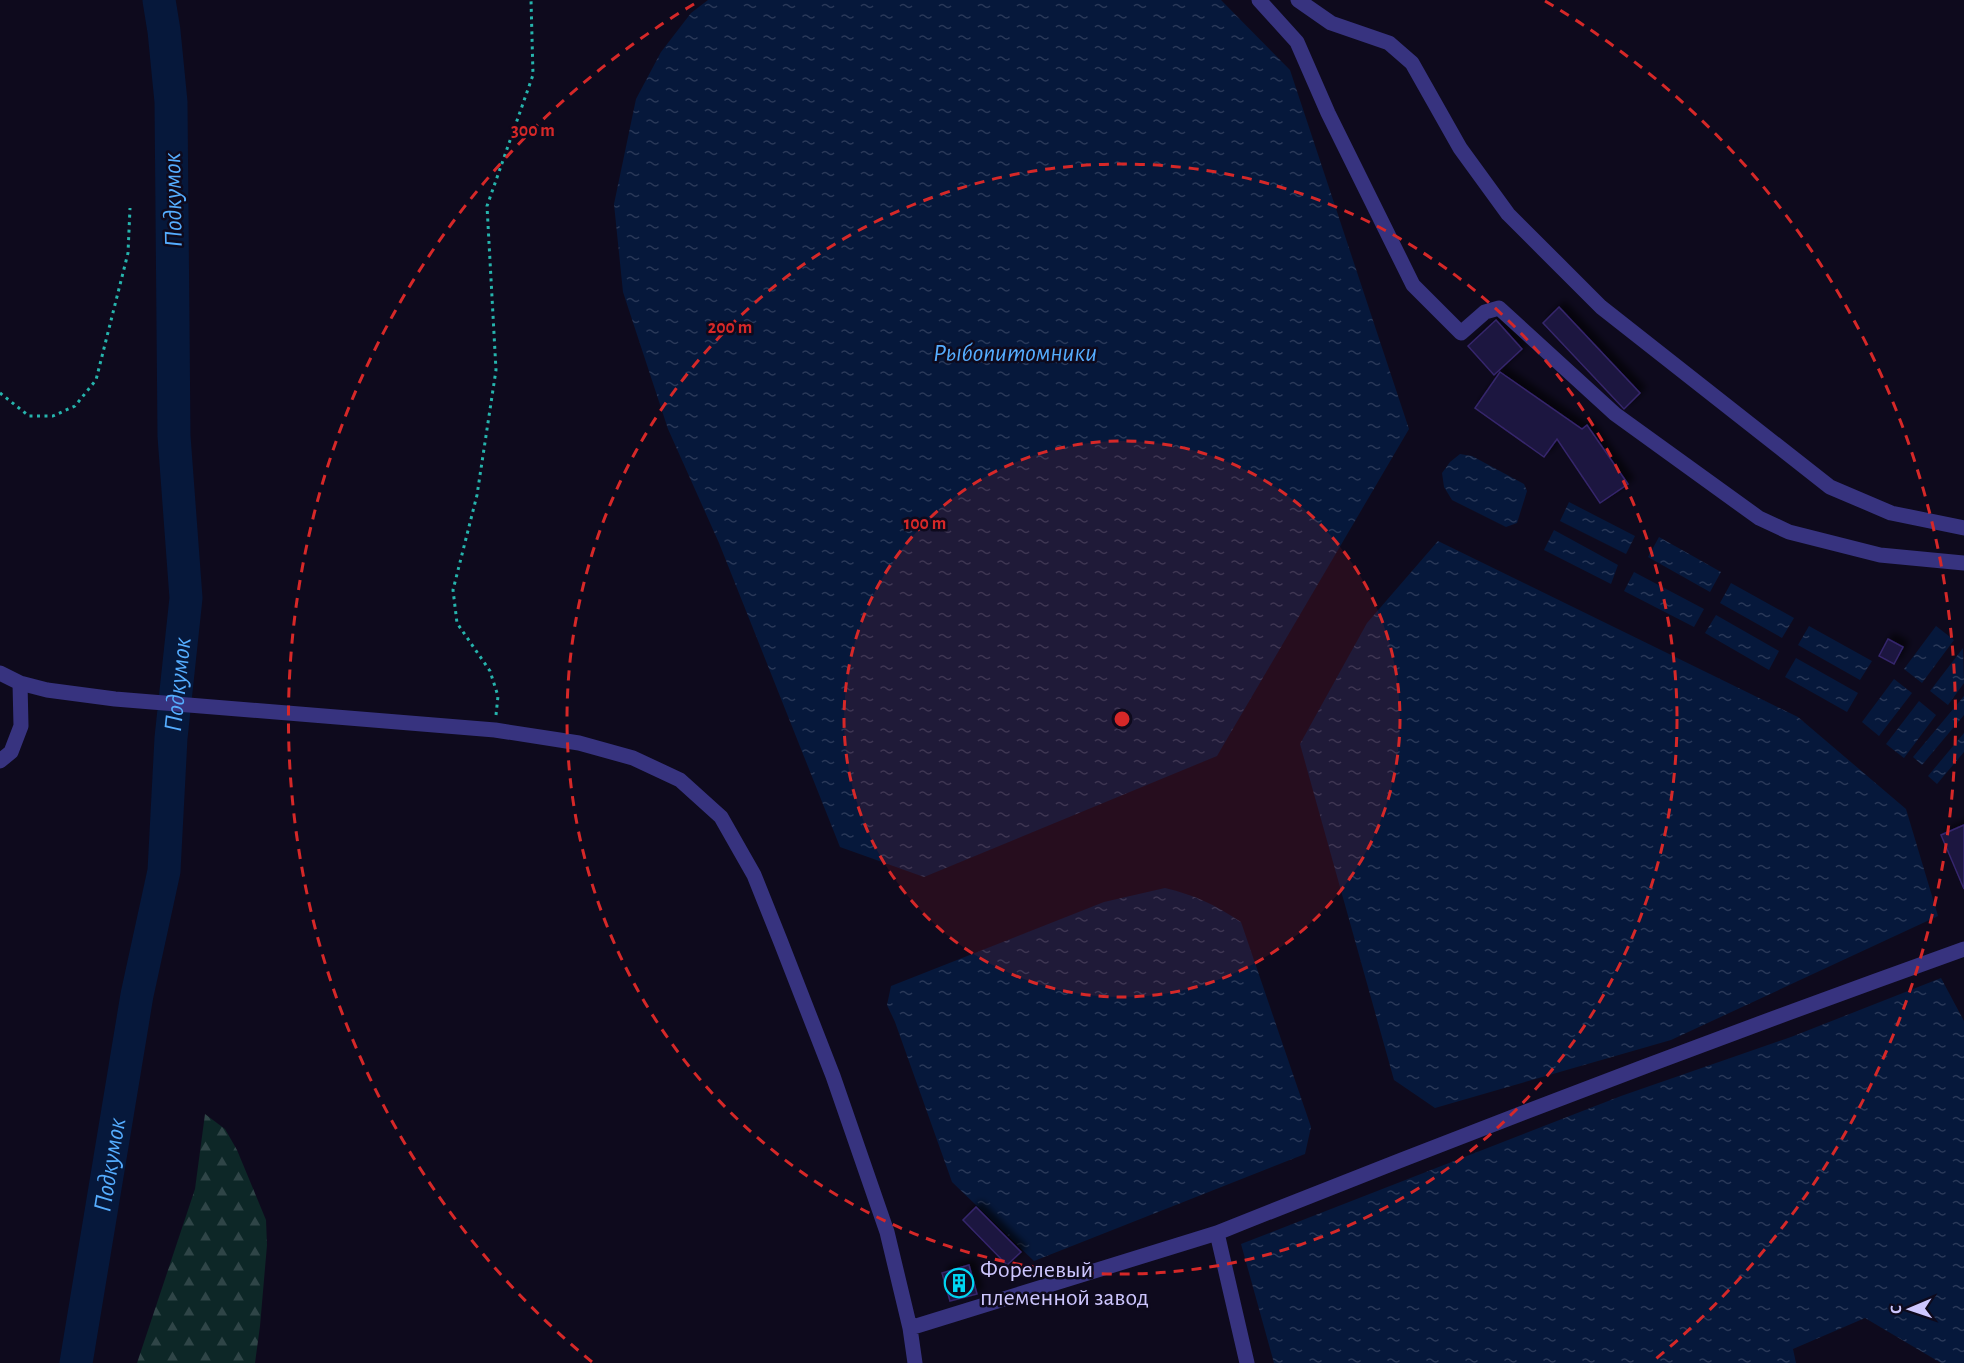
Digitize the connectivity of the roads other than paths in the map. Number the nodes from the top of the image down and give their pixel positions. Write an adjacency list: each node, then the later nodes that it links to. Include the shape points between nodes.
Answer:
1 (1259, 0): 4 (street, via 1297,42 1413,285 1461,333 1485,312 1499,308 1615,414 1760,518 1789,532 1880,555)
2 (1298, 0): 3 (street, via 1331,23 1389,43 1412,63 1460,148 1508,214 1601,307 1830,487 1891,513)
3 (1964, 528)
4 (1964, 563)
5 (0, 673): 6 (street)
6 (20, 683): 7 (street, via 21,726 11,752); 10 (street, via 116,699 495,730 579,743 633,758 680,780 721,818 754,875 833,1076 887,1232)
7 (0, 761)
8 (1964, 949): 9 (street, via 1784,1013)
9 (1217, 1233): 10 (street); 12 (street)
10 (910, 1328): 11 (street)
11 (915, 1363)
12 (1247, 1363)

